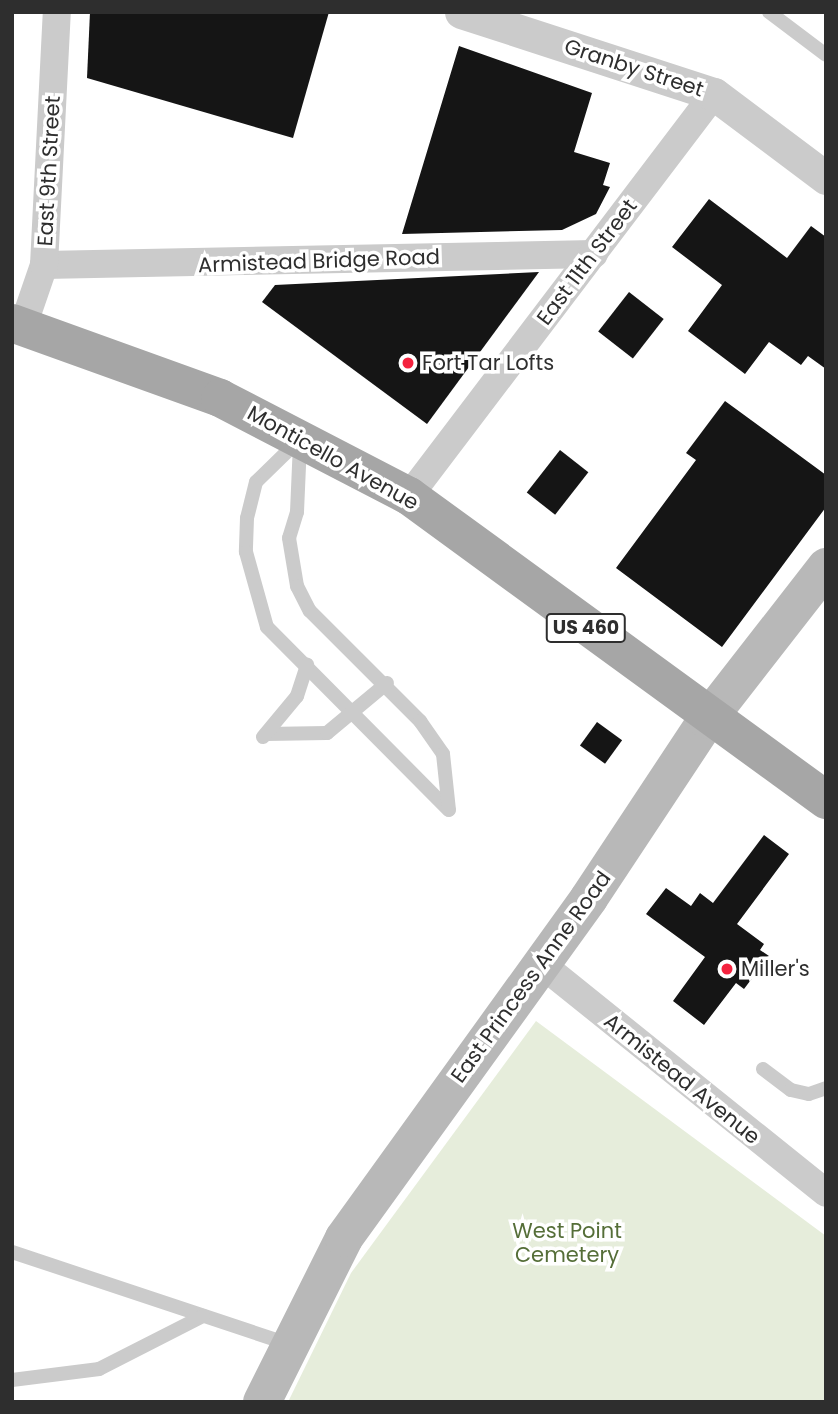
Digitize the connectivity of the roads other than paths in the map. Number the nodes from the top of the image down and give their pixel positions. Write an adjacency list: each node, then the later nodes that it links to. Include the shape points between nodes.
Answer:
1 (57, 12): 8 (street, East 9th Street)
2 (461, 12): 5 (street, Granby Street)
3 (769, 12): 4 (lane)
4 (826, 55)
5 (714, 94): 6 (street, Granby Street); 7 (street, East 11th Street)
6 (826, 178)
7 (594, 254): 8 (street, Armistead Bridge Road); 11 (street, East 11th Street)
8 (44, 265): 9 (street, East 9th Street)
9 (16, 331): 10 (main road, Monticello Avenue / US 460, via 220,398)
10 (301, 438): 11 (main road, Monticello Avenue / US 460); 13 (lane, via 257,482 246,552 267,626); 14 (lane, via 297,512 289,538 297,586 310,611)
11 (409, 496): 16 (main road, Monticello Avenue / US 460)
12 (826, 567): 16 (main road, East Princess Anne Road)
13 (307, 665): 15 (lane); 15 (lane, via 297,696 264,736 327,733)
14 (387, 683): 15 (lane); 15 (lane, via 443,754 449,810)
15 (353, 710)
16 (707, 720): 17 (main road, Monticello Avenue / US 460); 18 (main road, East Princess Anne Road)
17 (826, 800)
18 (540, 963): 21 (street, Armistead Avenue); 24 (main road, East Princess Anne Road, via 344,1238)
19 (763, 1069): 20 (lane, via 791,1090 809,1094)
20 (826, 1088)
21 (825, 1192)
22 (12, 1252): 23 (lane)
23 (202, 1316): 24 (lane); 25 (lane, via 99,1369)
24 (289, 1344): 26 (main road, East Princess Anne Road)
25 (12, 1380)
26 (262, 1402)

